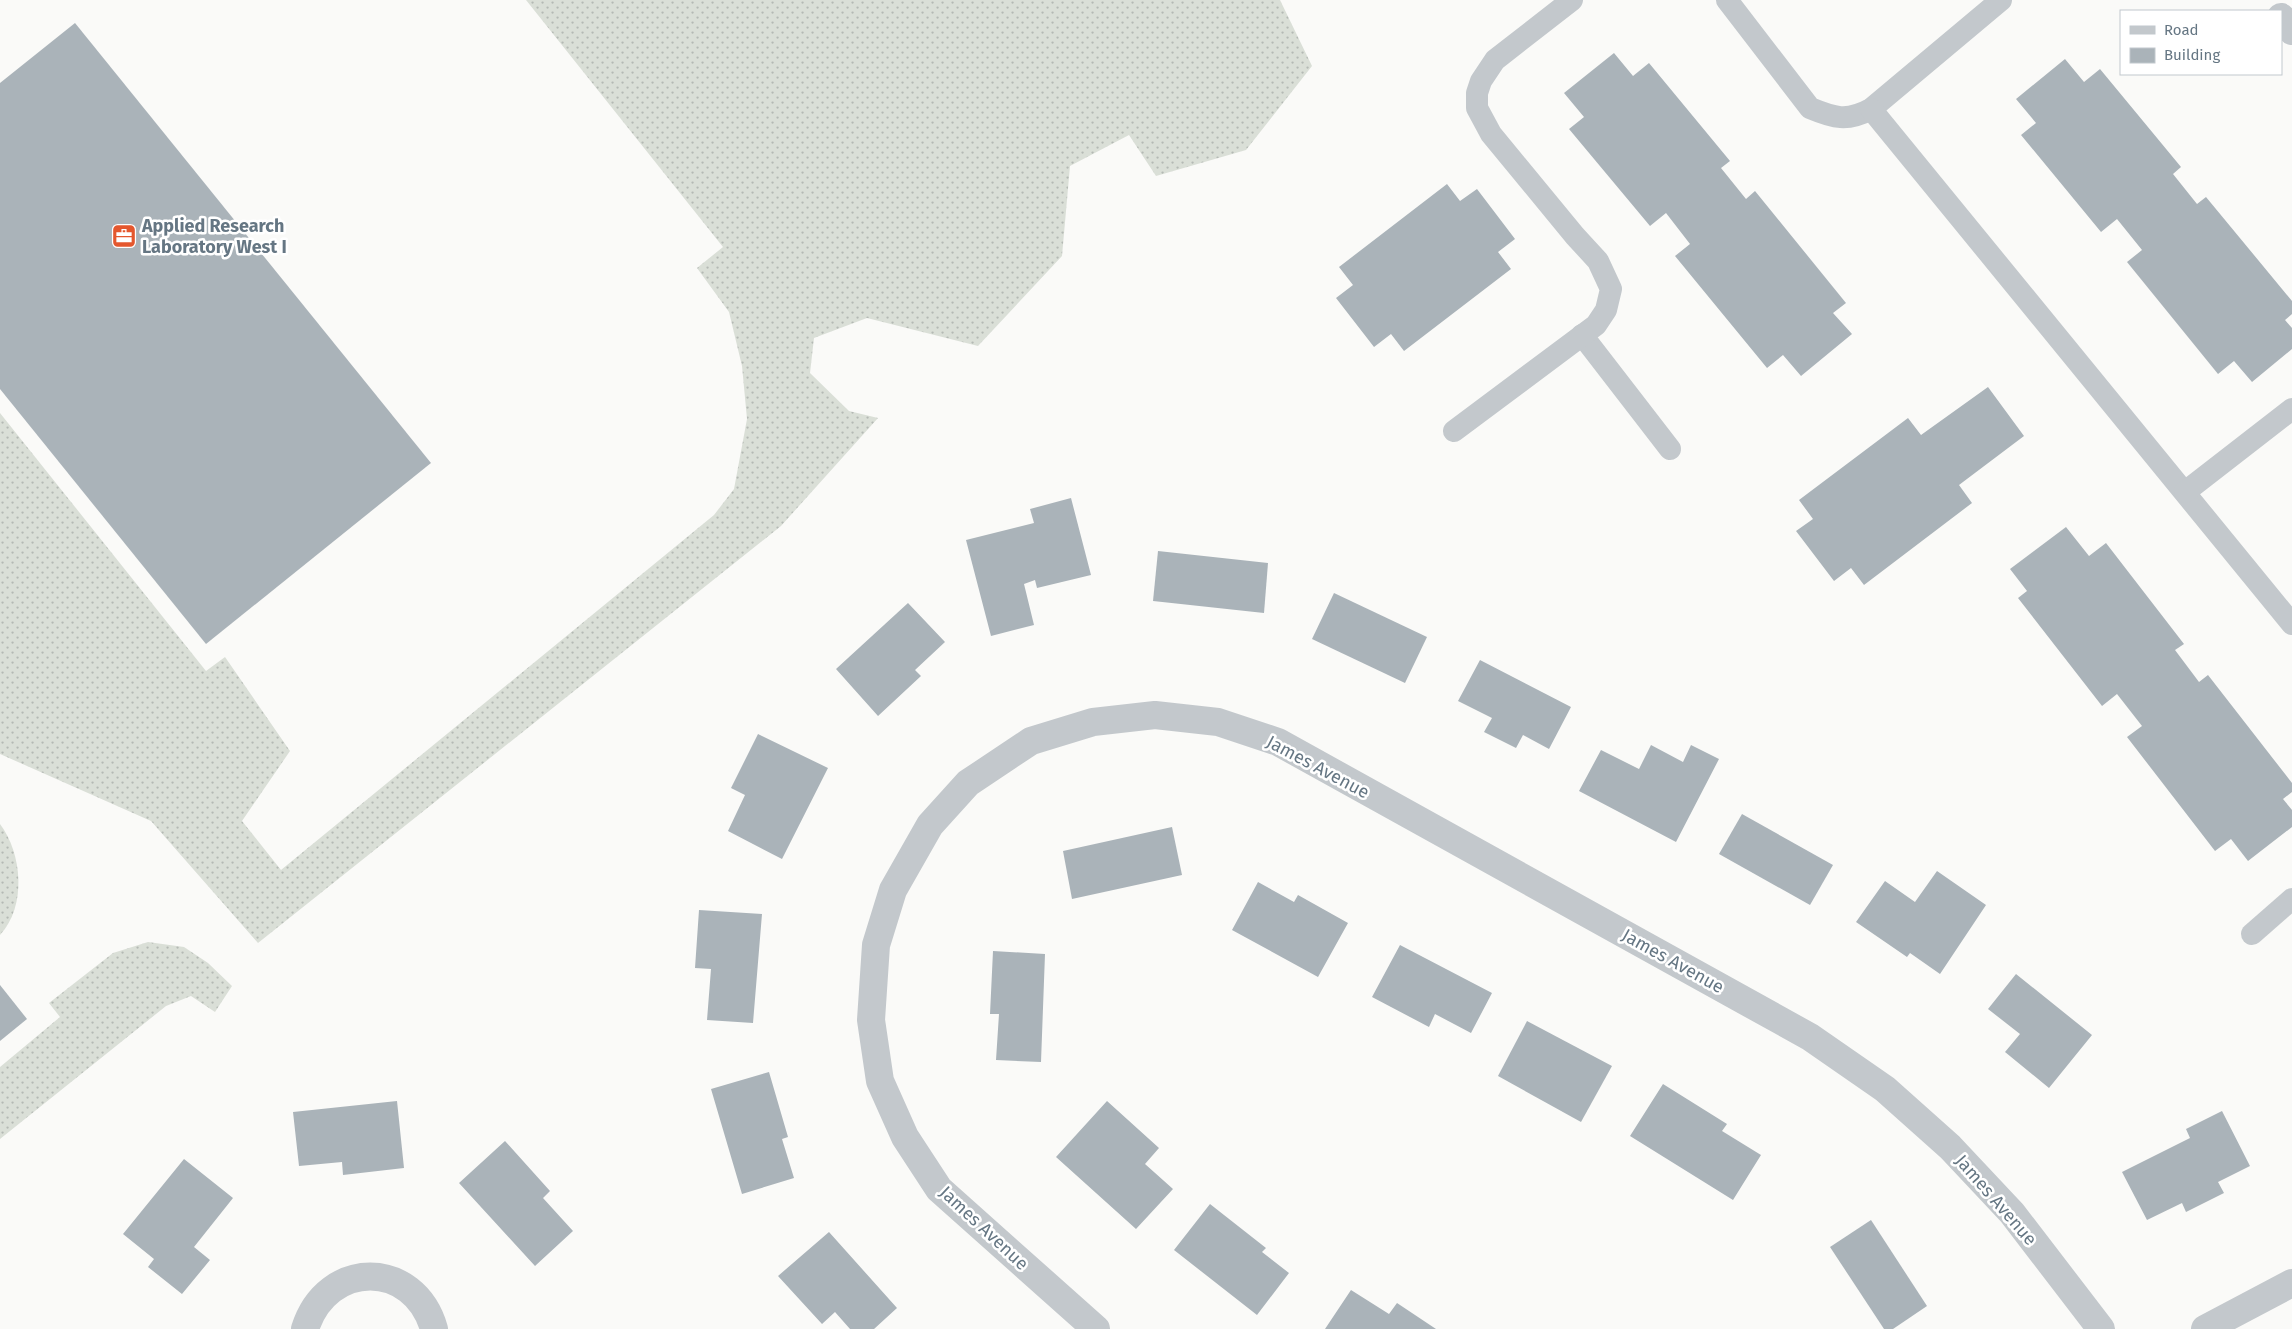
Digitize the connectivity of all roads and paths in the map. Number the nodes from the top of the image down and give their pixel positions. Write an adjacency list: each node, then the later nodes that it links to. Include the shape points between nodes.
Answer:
1 (1572, 0): 9 (lane, via 1495,60 1480,81 1477,108 1491,134 1598,261 1606,277 1611,289 1606,310 1596,325)
2 (1727, 0): 8 (lane, via 1810,108 1842,118 1855,117)
3 (2001, 0): 8 (lane)
4 (2266, 0): 5 (street)
5 (2275, 10)
6 (2282, 18): 7 (street)
7 (2292, 31)
8 (1871, 108): 13 (lane)
9 (1582, 335): 11 (lane); 12 (lane)
10 (2292, 409): 13 (lane)
11 (1454, 432)
12 (1670, 449)
13 (2184, 492): 14 (lane)
14 (2292, 624)
15 (2292, 899): 16 (lane)
16 (2252, 934)
17 (2292, 1283): 22 (street)
18 (305, 1329): 19 (street, via 310,1314 329,1290 362,1276 390,1279 410,1290 420,1300)
19 (434, 1329)
20 (1096, 1329): 21 (street, James Avenue, via 939,1189 905,1137 880,1081 872,1029 876,944 893,890 930,825 968,784 1031,741 1093,722 1155,715 1218,722 1278,742 1810,1037 1885,1090 1950,1147 2012,1213)
21 (2101, 1329)
22 (2204, 1329)

